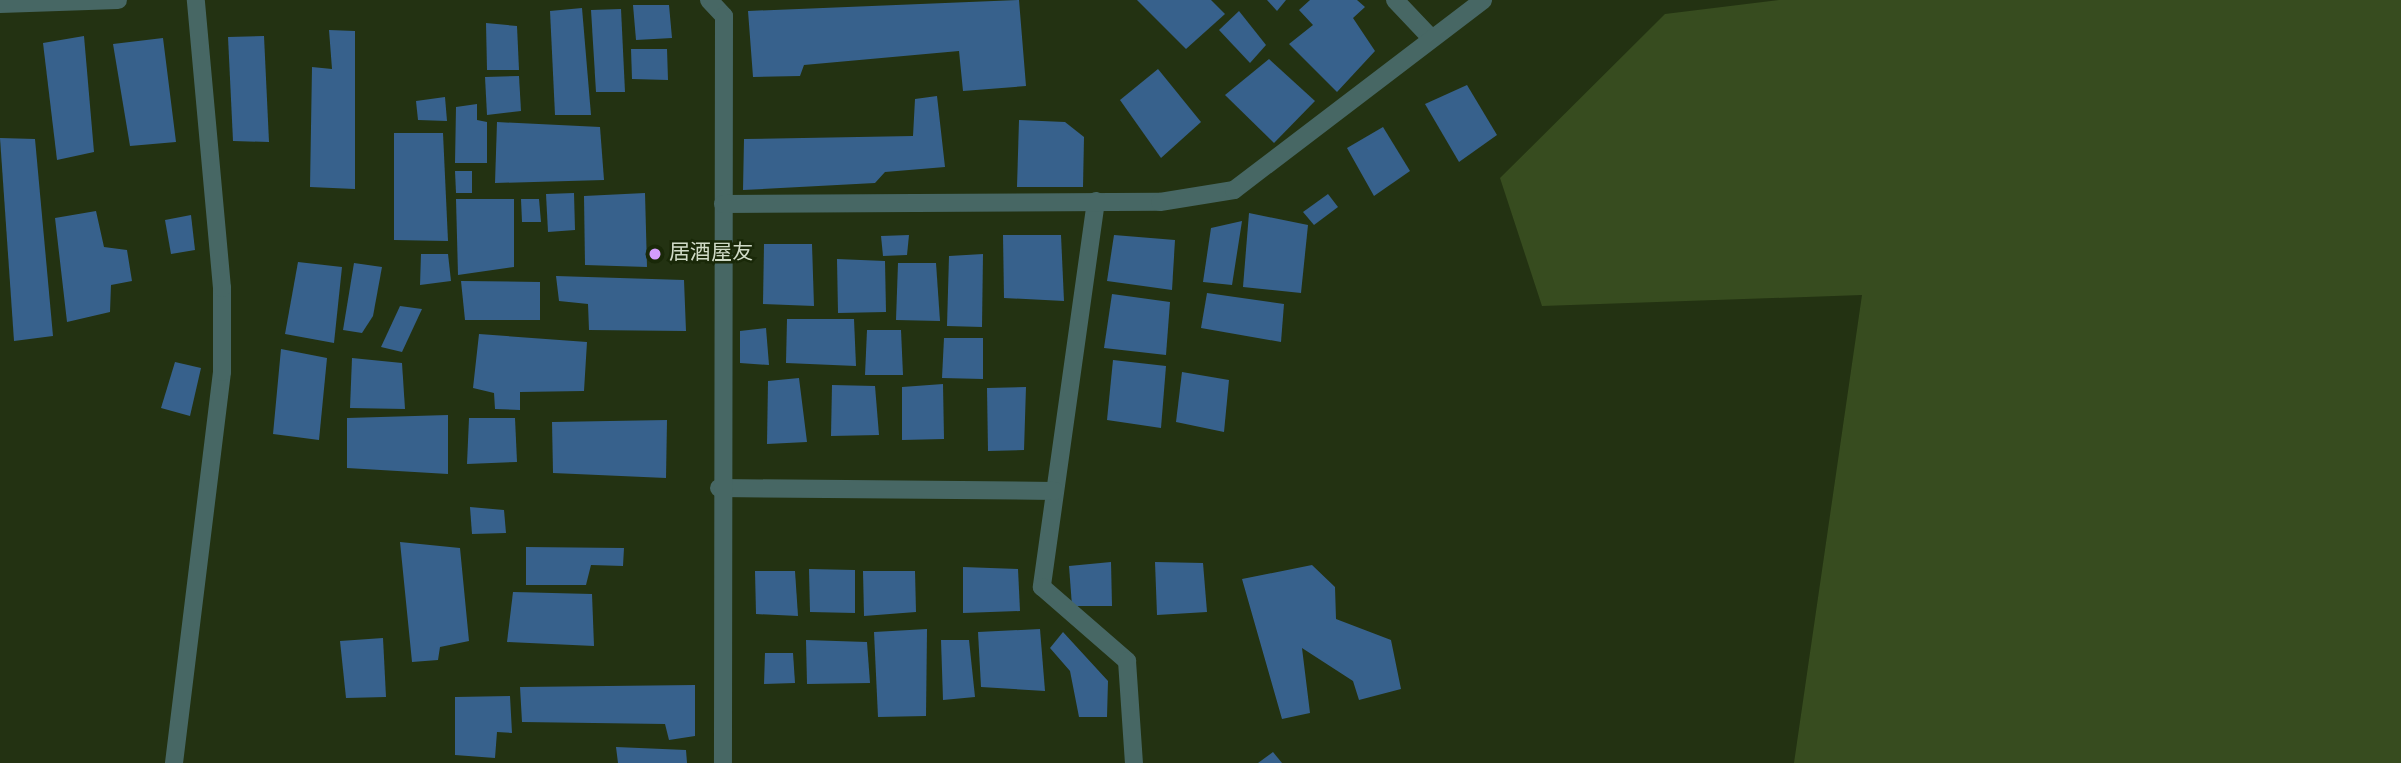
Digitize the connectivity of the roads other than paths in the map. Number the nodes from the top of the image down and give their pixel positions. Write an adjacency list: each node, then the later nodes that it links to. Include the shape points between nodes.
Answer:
1 (118, 0): 6 (street)
2 (196, 0): 12 (street, via 222,288 222,372)
3 (709, 0): 9 (street, via 724,16)
4 (1395, 0): 7 (street)
5 (1483, 0): 7 (street)
6 (0, 4)
7 (1430, 37): 8 (street, via 1234,190 1160,202)
8 (1096, 201): 9 (street); 11 (street)
9 (723, 204): 10 (street)
10 (719, 488): 11 (street); 13 (street)
11 (1055, 491): 14 (street, via 1042,587 1127,662)
12 (174, 763)
13 (723, 763)
14 (1134, 763)

